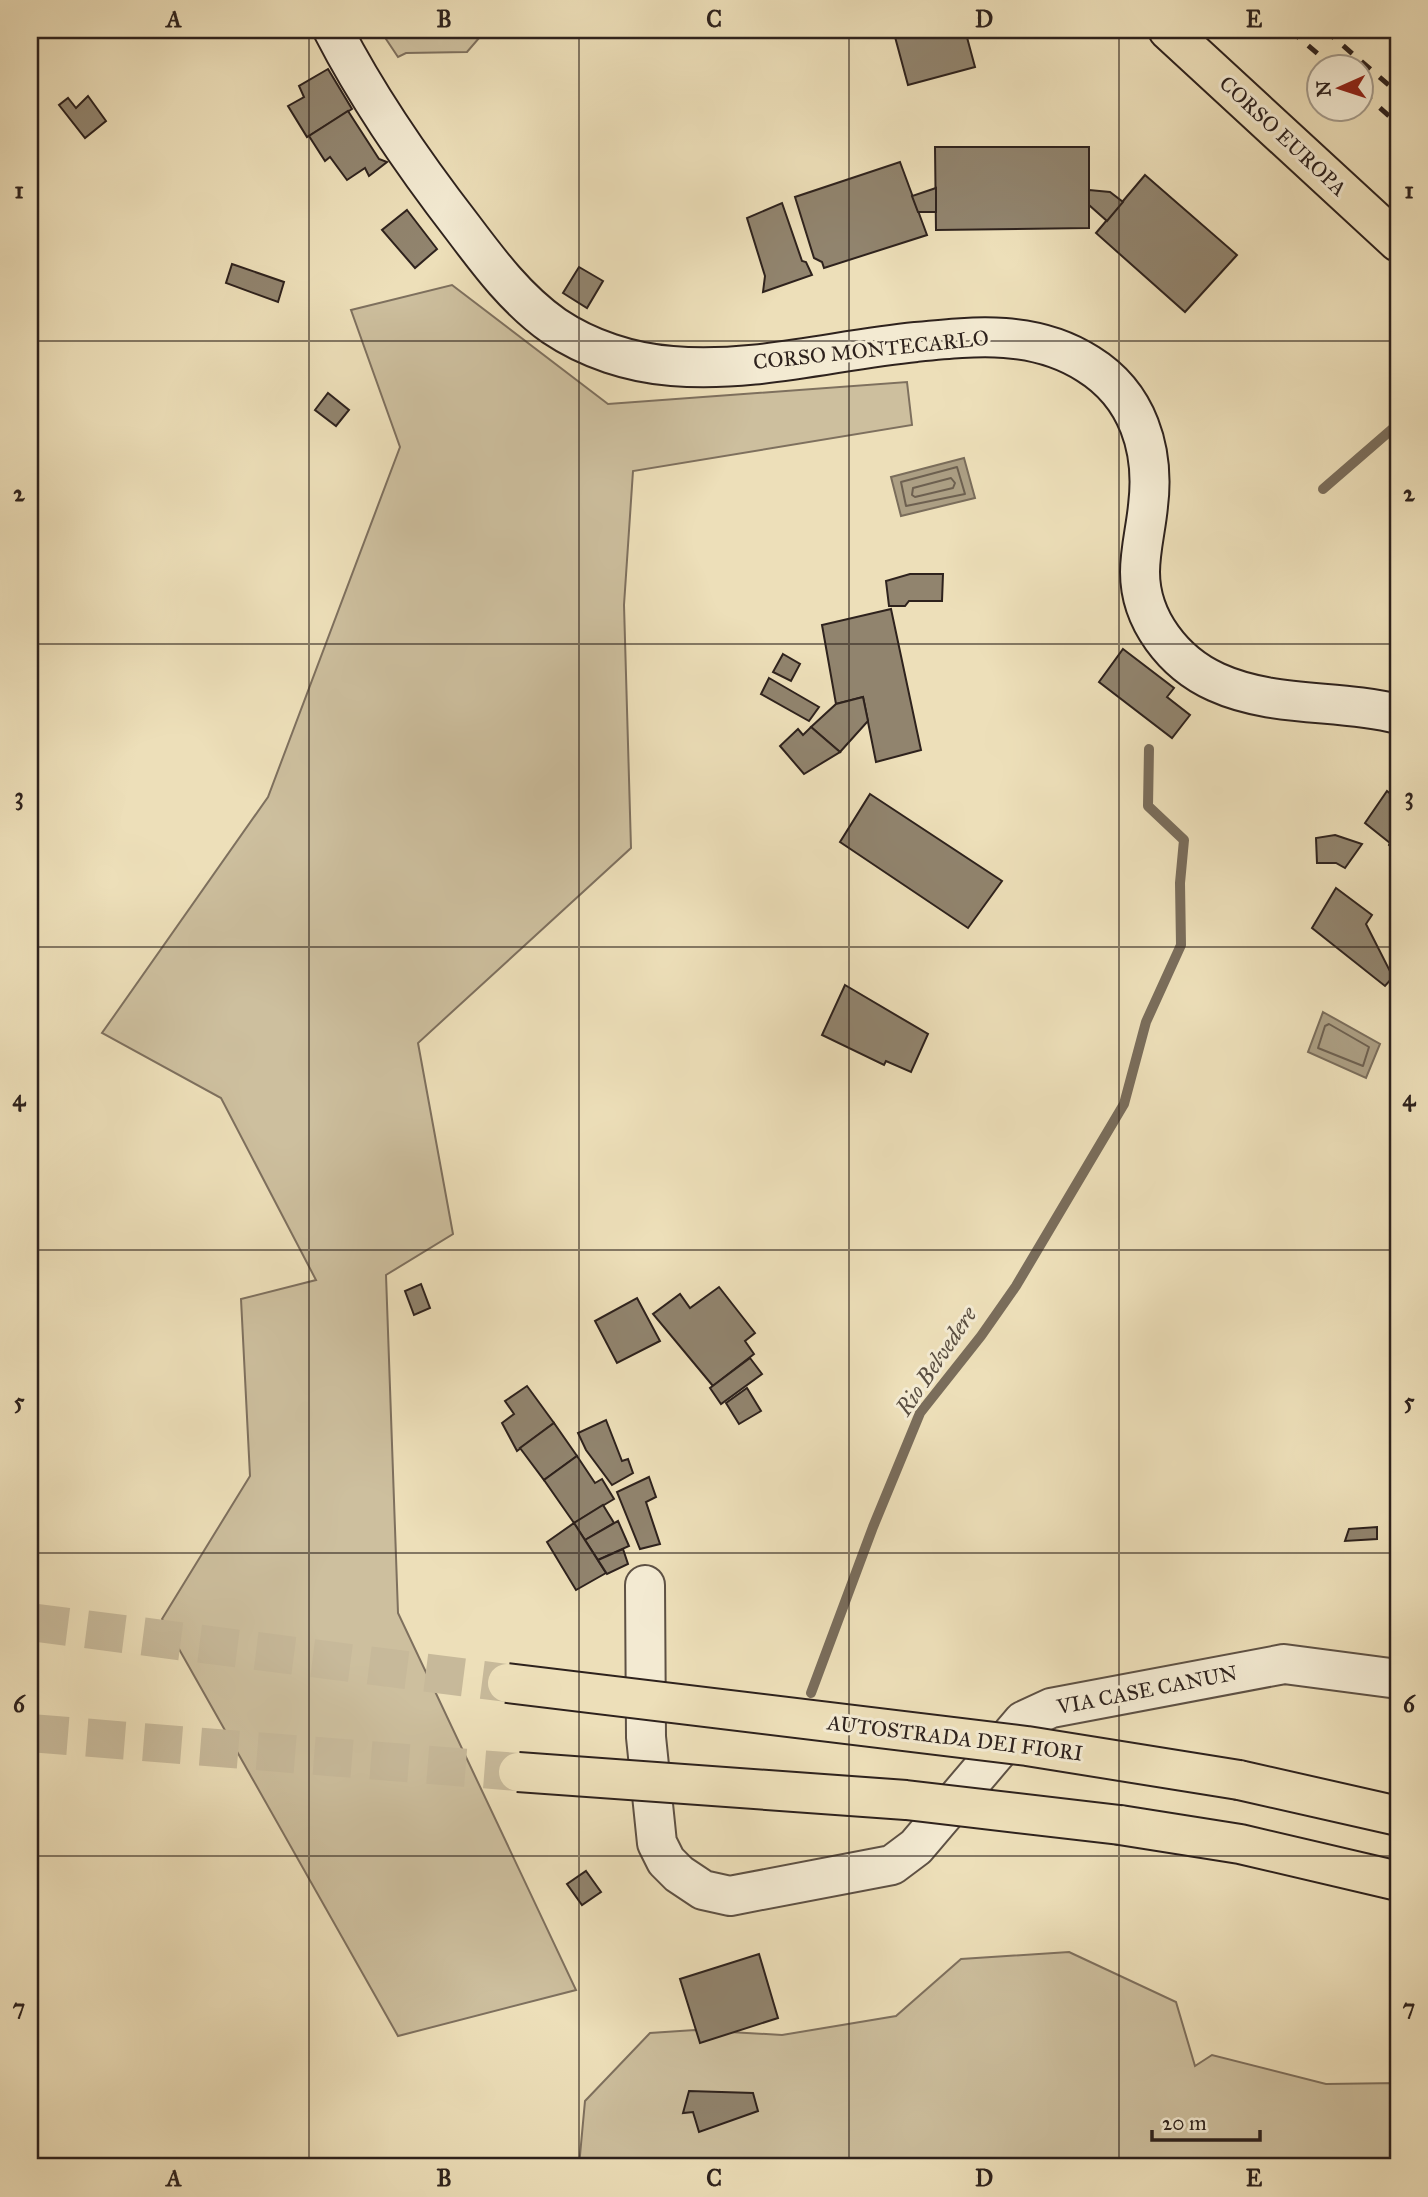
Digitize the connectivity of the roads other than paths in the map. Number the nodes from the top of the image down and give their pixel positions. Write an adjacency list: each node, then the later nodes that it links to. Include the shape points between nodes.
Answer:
1 (333, 30): 4 (main road, CORSO MONTECARLO, via 365,89 451,212 499,275 554,325 622,357 691,367 778,361 965,337 1005,337 1056,346 1111,382 1138,422 1148,451 1151,481 1142,588 1153,623 1177,655 1213,680 1255,695 1358,705)
2 (1168, 30): 3 (main road, CORSO EUROPA)
3 (1398, 242)
4 (1398, 714)
5 (645, 1585): 6 (main road, VIA CASE CANUN, via 646,1737 657,1843 678,1874 703,1890 730,1896 892,1865 916,1847 1023,1721 1051,1708 1284,1664)
6 (1398, 1679)
7 (507, 1683): 9 (main road, AUTOSTRADA DEI FIORI, bridge, via 1027,1746 1239,1780)
8 (519, 1773): 10 (main road, bridge, via 906,1800 1120,1825 1240,1844)
9 (1398, 1816)
10 (1398, 1881)

